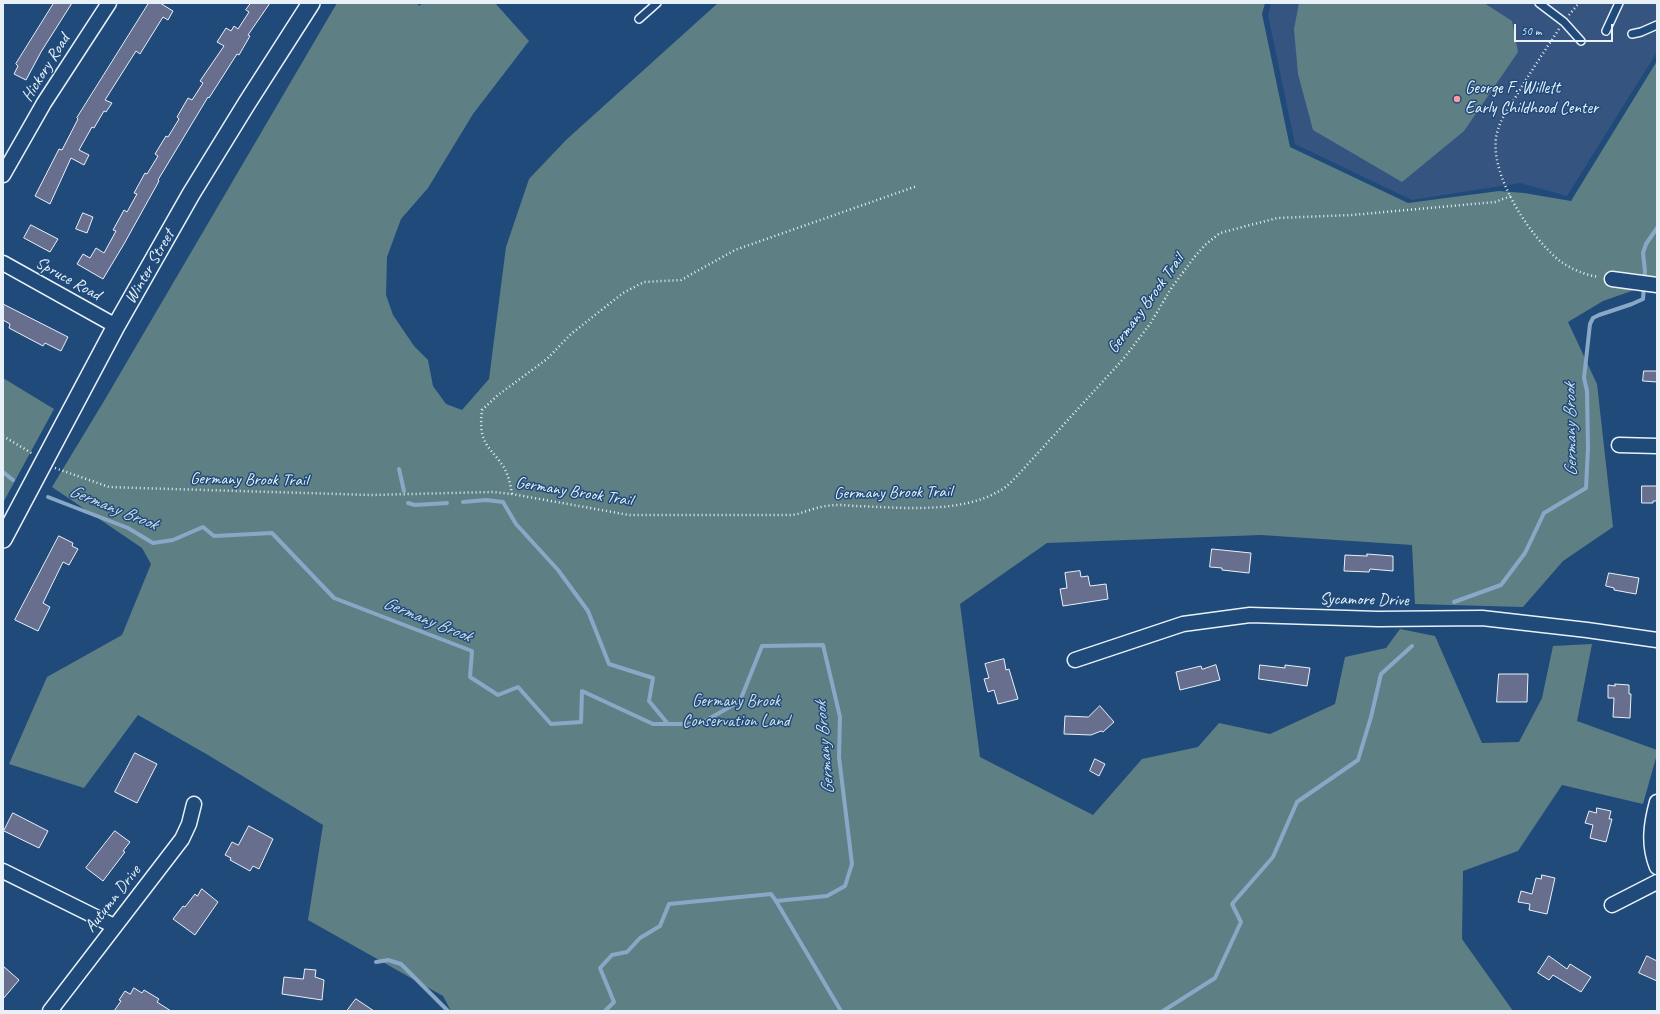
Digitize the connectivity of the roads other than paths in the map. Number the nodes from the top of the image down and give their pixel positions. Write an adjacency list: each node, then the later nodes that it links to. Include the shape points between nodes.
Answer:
1 (109, 3): 11 (street, Hickory Road, via 44,103)
2 (310, 3): 15 (street, Winter Street, via 246,103)
3 (656, 3): 6 (lane)
4 (1539, 3): 10 (lane, via 1564,22)
5 (1619, 3): 8 (lane)
6 (639, 19)
7 (1657, 25): 9 (lane)
8 (1606, 31)
9 (1632, 34)
10 (1581, 41)
11 (3, 176)
12 (3, 263): 15 (street, Spruce Road)
13 (1618, 280): 14 (street)
14 (1654, 285)
15 (116, 326): 18 (street, Winter Street)
16 (1619, 445): 17 (street)
17 (1657, 446)
18 (3, 539)
19 (1657, 640): 20 (street, Sycamore Drive, via 1482,618 1378,619 1250,615 1183,624)
20 (1075, 660)
21 (1657, 802): 23 (street, via 1651,828 1652,848)
22 (194, 804): 27 (street, Autumn Drive, via 182,839)
23 (1657, 867)
24 (3, 871): 27 (street)
25 (1657, 882): 26 (street)
26 (1612, 905)
27 (114, 926): 28 (street, Autumn Drive)
28 (50, 1011)

